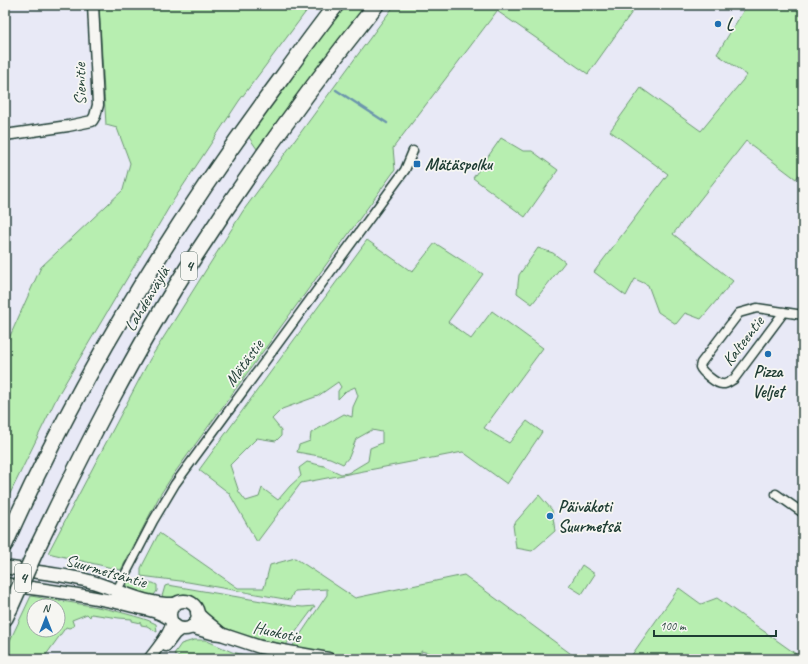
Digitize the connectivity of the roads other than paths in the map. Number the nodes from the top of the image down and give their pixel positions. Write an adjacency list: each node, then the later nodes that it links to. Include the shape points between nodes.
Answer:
1 (93, 5): 4 (street, Sienitie, via 98,105 92,121)
2 (336, 5): 10 (highway, Lahdenväylä / 4, via 219,164 125,311 45,457)
3 (376, 5): 15 (highway, Lahdenväylä / 4, bridge, via 295,110 195,256 150,330 72,474)
4 (5, 135)
5 (413, 151): 13 (street, Mätästie, via 405,170 182,474 162,504)
6 (784, 312): 6 (street, Kalteentie, via 757,308 736,315 701,363 701,371 722,384 734,379); 7 (street, Kalteentie)
7 (803, 314)
8 (776, 494): 9 (street)
9 (803, 513)
10 (5, 544)
11 (5, 567): 13 (main road, Suurmetsäntie, via 77,578)
12 (5, 584): 13 (main road, Suurmetsäntie)
13 (114, 595): 14 (main road, Suurmetsäntie); 17 (main road, Suurmetsäntie, via 164,614)
14 (175, 604): 16 (main road, via 182,601 190,602); 17 (main road, via 170,611)
15 (7, 613)
16 (198, 613): 18 (main road, via 196,621); 19 (main road, Huokotie)
17 (171, 620): 18 (main road, via 177,627); 20 (street, via 171,626)
18 (187, 628): 19 (main road, Huokotie); 21 (street, via 174,634)
19 (220, 634): 22 (main road, Huokotie, via 260,647)
20 (149, 659)
21 (157, 659)
22 (328, 659)

